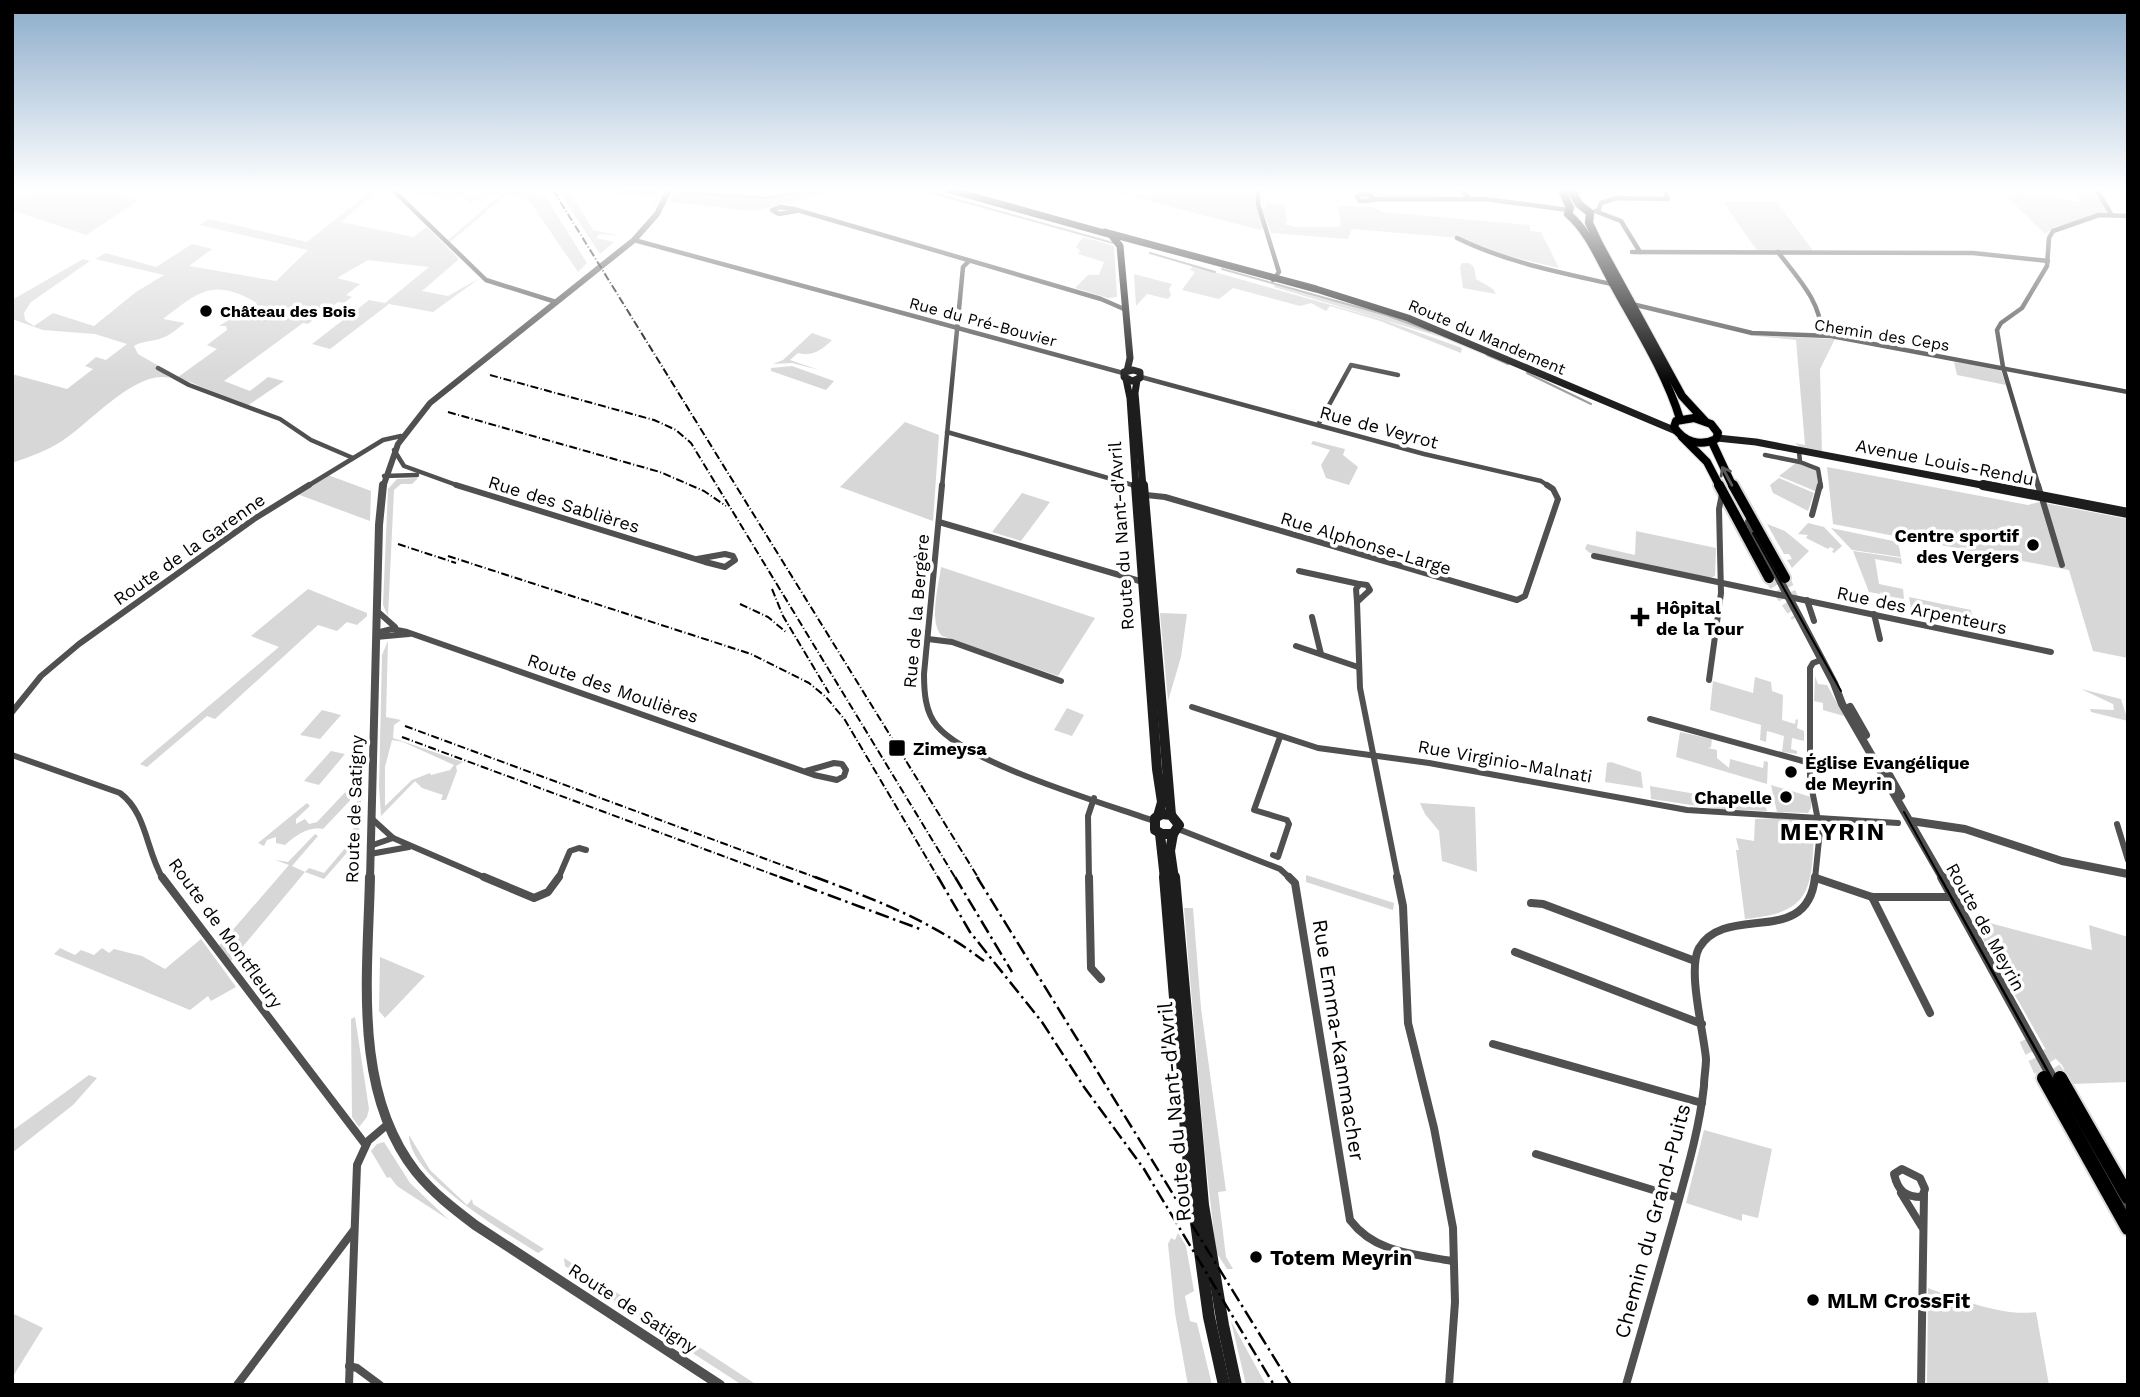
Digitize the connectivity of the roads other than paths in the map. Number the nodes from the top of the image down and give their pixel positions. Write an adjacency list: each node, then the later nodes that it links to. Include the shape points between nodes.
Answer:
1 (460, 255): 19 (street, via 495,285)
2 (615, 255): 19 (street, Route de Satigny)
3 (690, 255): 22 (street, Rue du Pré-Bouvier)
4 (949, 255): 15 (street)
5 (1127, 255): 21 (main road, Route du Nant-d'Avril)
6 (1180, 255): 17 (main road, Route du Mandement)
7 (1185, 255): 17 (main road, Route du Mandement)
8 (1274, 255): 17 (street, via 1279,271)
9 (1496, 255): 18 (street)
10 (1596, 255): 18 (main road)
11 (1605, 255): 20 (main road)
12 (1780, 255): 23 (street, via 1814,303)
13 (1994, 255): 16 (street)
14 (2048, 255): 16 (street)
15 (969, 261): 21 (street); 22 (street, Rue de la Bergère, via 962,270)
16 (2048, 261): 24 (street, via 2022,308 1997,327)
17 (1275, 279): 32 (main road, Route du Mandement, via 1433,327 1628,412)
18 (1611, 284): 32 (main road, via 1680,412)
19 (556, 302): 34 (street, Route de Satigny, via 444,390)
20 (1632, 304): 23 (street, Chemin des Ceps, via 1752,333); 30 (main road, via 1682,396)
21 (1125, 307): 26 (main road, Route du Nant-d'Avril, via 1130,358); 28 (main road, Route du Nant-d'Avril)
22 (957, 328): 26 (street, Rue du Pré-Bouvier); 33 (street, Rue de la Bergère)
23 (1821, 335): 24 (street, Chemin des Ceps)
24 (2003, 366): 29 (street, Chemin des Ceps); 47 (street)
25 (158, 368): 39 (street, via 189,385 280,419 311,440)
26 (1126, 374): 28 (main road); 44 (main road, Route du Nant-d'Avril)
27 (1398, 375): 31 (street, via 1351,365)
28 (1139, 376): 31 (street, Rue de Veyrot); 46 (main road, Route du Nant-d'Avril, via 1135,393)
29 (2128, 392)
30 (1706, 421): 32 (main road, via 1690,417); 35 (main road)
31 (1318, 425): 54 (street, Rue de Veyrot, via 1547,484 1558,499)
32 (1678, 427): 35 (main road, via 1698,443); 45 (main road)
33 (947, 432): 44 (street); 52 (street, Rue de la Bergère)
34 (401, 436): 36 (street, Route de Satigny); 39 (street, Route de la Garenne, via 387,438)
35 (1715, 436): 37 (main road, Avenue Louis-Rendu); 49 (main road, one-way to 35)
36 (394, 449): 41 (street); 42 (street, Route de Satigny)
37 (1799, 451): 40 (street); 47 (main road, Avenue Louis-Rendu)
38 (1765, 454): 40 (street)
39 (353, 458): 85 (street, Route de la Garenne, via 254,519 72,649 41,676)
40 (1800, 461): 51 (street, via 1818,468 1821,489)
41 (408, 469): 42 (street, Rue des Sablières); 43 (street, Rue des Sablières)
42 (384, 474): 43 (street, Rue des Sablières); 67 (street, Route de Satigny)
43 (423, 475): 56 (street, Rue des Sablières)
44 (1136, 486): 61 (main road, Route du Nant-d'Avril)
45 (1721, 488): 48 (main road); 63 (street)
46 (1146, 495): 54 (street, Rue Alphonse-Large, via 1512,600 1525,596); 98 (main road, Route du Nant-d'Avril, via 1171,815 1178,821)
47 (2043, 497): 50 (main road, Avenue Louis-Rendu); 57 (street)
48 (1730, 505): 53 (street); 59 (main road)
49 (1743, 505): 53 (street); 60 (main road)
50 (2128, 513)
51 (1812, 515)
52 (939, 522): 61 (street); 74 (street, Rue de la Bergère)
53 (1756, 539): 64 (street, Route de Meyrin)
54 (1543, 544)
55 (1594, 556): 63 (street, Rue des Arpenteurs)
56 (697, 559): 56 (street, Rue des Sablières, via 723,567 735,560 727,554)
57 (2062, 565)
58 (1299, 571): 62 (street)
59 (1769, 578)
60 (1785, 578)
61 (1143, 582): 98 (main road, Route du Nant-d'Avril)
62 (1359, 584): 66 (street); 66 (street, via 1370,589)
63 (1721, 584): 64 (street, Rue des Arpenteurs); 81 (street)
64 (1787, 597): 65 (street, Rue des Arpenteurs); 79 (street, Route de Meyrin)
65 (1807, 600): 68 (street, Rue des Arpenteurs); 70 (street)
66 (1356, 602): 80 (street)
67 (377, 611): 71 (street); 73 (street, Route de Satigny)
68 (1874, 614): 75 (street); 77 (street, Rue des Arpenteurs)
69 (1312, 617): 78 (street)
70 (1814, 621)
71 (395, 627): 72 (street, Route des Moulières); 73 (street)
72 (411, 634): 73 (street); 91 (street, Route des Moulières)
73 (376, 635): 93 (street, Route de Satigny)
74 (928, 639): 82 (street, via 952,642); 92 (street, Rue de la Bergère, via 925,702 947,737 972,752)
75 (1880, 639)
76 (1296, 646): 78 (street)
77 (2051, 652)
78 (1321, 654): 80 (street)
79 (1821, 660): 83 (street, Route de Meyrin); 90 (street, via 1812,664 1810,676)
80 (1358, 667): 89 (street)
81 (1709, 680)
82 (1061, 681)
83 (1834, 683): 95 (street, Route de Meyrin); 95 (street, Route de Meyrin)
84 (1192, 707): 87 (street, Rue Virginio-Malnati)
85 (12, 712)
86 (1650, 719): 90 (street)
87 (1280, 737): 89 (street, Rue Virginio-Malnati, via 1318,748); 103 (street, via 1254,810 1289,824 1278,857)
88 (12, 755): 120 (street, Route de Montfleury, via 131,800 170,890)
89 (1373, 755): 94 (street, Rue Virginio-Malnati, via 1700,812); 132 (street, via 1403,906 1408,1023 1450,1203)
90 (1810, 763): 94 (street)
91 (806, 771): 91 (street, Route des Moulières, via 835,780 846,770 837,763)
92 (1094, 798): 98 (street, Rue de la Bergère); 112 (street, via 1088,816 1091,968)
93 (371, 818): 99 (street); 101 (street, Route de Satigny)
94 (1818, 818): 96 (street, Rue Virginio-Malnati); 106 (street)
95 (1911, 821): 105 (street, via 1951,827 2066,862); 108 (street, Route de Meyrin)
96 (1898, 822)
97 (2116, 824): 104 (street)
98 (1165, 827): 132 (street, Rue Emma-Kammacher, via 1280,869 1295,883 1350,1220 1372,1243); 138 (main road, Route du Nant-d'Avril, via 1192,1212); 139 (main road, Route du Nant-d'Avril, via 1177,901 1199,1175 1216,1296)
99 (393, 838): 100 (street); 101 (street)
100 (411, 848): 101 (street); 102 (street, via 534,898 552,888 570,851)
101 (370, 850): 119 (street, Route de Satigny, via 369,1033 374,1076)
102 (586, 850)
103 (1273, 855)
104 (2128, 860)
105 (2128, 874)
106 (1816, 878): 107 (street); 111 (street, via 1811,897 1801,910 1773,922 1723,928 1705,941)
107 (1872, 897): 108 (street); 113 (street)
108 (1951, 897): 122 (street, Route de Meyrin)
109 (1531, 903): 111 (street)
110 (1515, 952): 114 (street)
111 (1695, 961): 114 (street, Chemin du Grand-Puits)
112 (1101, 979)
113 (1930, 1013)
114 (1702, 1024): 118 (street, Chemin du Grand-Puits, via 1706,1060)
115 (1493, 1044): 118 (street)
116 (2060, 1077): 125 (main road)
117 (2044, 1078): 130 (main road)
118 (1702, 1103): 126 (street, Chemin du Grand-Puits)
119 (388, 1124): 120 (street); 134 (street, Route de Satigny, via 417,1174 452,1208)
120 (365, 1144): 131 (street, via 356,1172)
121 (1536, 1154): 126 (street)
122 (2113, 1185): 127 (street); 128 (street)
123 (1898, 1189): 124 (street, via 1911,1198); 124 (street, via 1894,1174 1907,1169 1921,1179); 129 (street)
124 (1924, 1194): 129 (street)
125 (2128, 1197)
126 (1679, 1198): 141 (street, Chemin du Grand-Puits)
127 (2128, 1209)
128 (2128, 1219)
129 (1922, 1227): 142 (street)
130 (2128, 1228)
131 (354, 1230): 133 (street); 135 (street)
132 (1452, 1261): 140 (street, via 1455,1289)
133 (349, 1366): 136 (street); 137 (street)
134 (718, 1384)
135 (237, 1385)
136 (349, 1385)
137 (380, 1385)
138 (1224, 1385)
139 (1236, 1385)
140 (1449, 1385)
141 (1626, 1385)
142 (1921, 1385)

